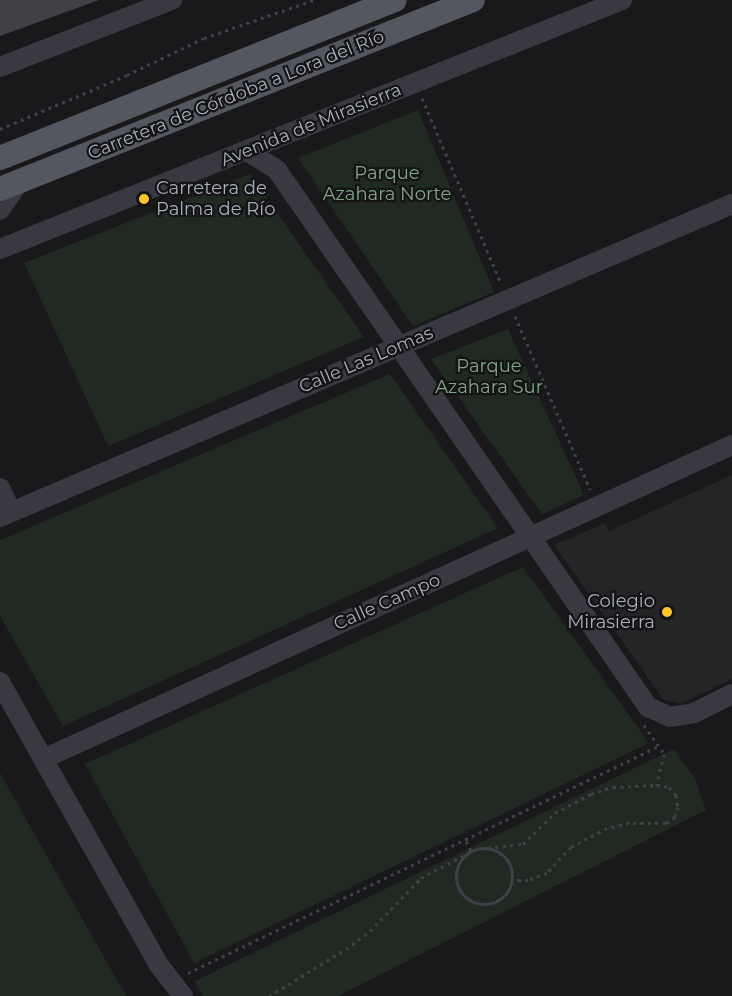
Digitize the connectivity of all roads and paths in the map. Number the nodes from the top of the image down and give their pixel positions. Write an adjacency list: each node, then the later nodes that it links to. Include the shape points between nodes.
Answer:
1 (172, 0): 6 (street)
2 (314, 0): 8 (path, via 204,38)
3 (395, 0): 11 (main road, Carretera de Córdoba a Lora del Río)
4 (473, 0): 13 (main road, Carretera de Córdoba a Lora del Río)
5 (622, 0): 7 (street, Avenida de Mirasierra)
6 (0, 67)
7 (416, 83): 9 (street, Avenida de Mirasierra); 17 (path)
8 (0, 129)
9 (285, 136): 10 (street, Avenida de Mirasierra); 12 (street, via 278,150)
10 (247, 151): 12 (street); 16 (street, Avenida de Mirasierra)
11 (0, 158)
12 (277, 170): 18 (street)
13 (9, 185): 15 (street)
14 (732, 204): 17 (street, Calle Las Lomas)
15 (0, 210)
16 (0, 249)
17 (508, 299): 18 (street, Calle Las Lomas); 21 (path)
18 (399, 346): 22 (street, Calle Las Lomas); 23 (street)
19 (732, 445): 21 (street, Calle Campo)
20 (0, 488): 22 (street)
21 (598, 506): 23 (street, Calle Campo)
22 (5, 514)
23 (532, 536): 25 (street, via 648,707 670,717 694,713); 28 (street, Calle Campo)
24 (0, 682): 28 (street)
25 (732, 694)
26 (640, 721): 27 (path)
27 (659, 746): 29 (path, via 664,754); 30 (path)
28 (43, 759): 36 (street, via 158,964)
29 (657, 785): 31 (path, via 613,787 591,794 555,813 523,844); 34 (path, via 669,787 676,795 675,817 666,823 629,823 607,828 571,847 547,873 528,880)
30 (465, 841): 32 (path); 35 (path)
31 (488, 848): 32 (path); 34 (path, via 507,859)
32 (471, 850): 33 (path)
33 (466, 854): 34 (path, via 458,865 456,879 460,891 470,901 496,902 507,893); 37 (path, via 421,878 370,931 346,949)
34 (512, 880)
35 (188, 973)
36 (183, 996)
37 (269, 996)

